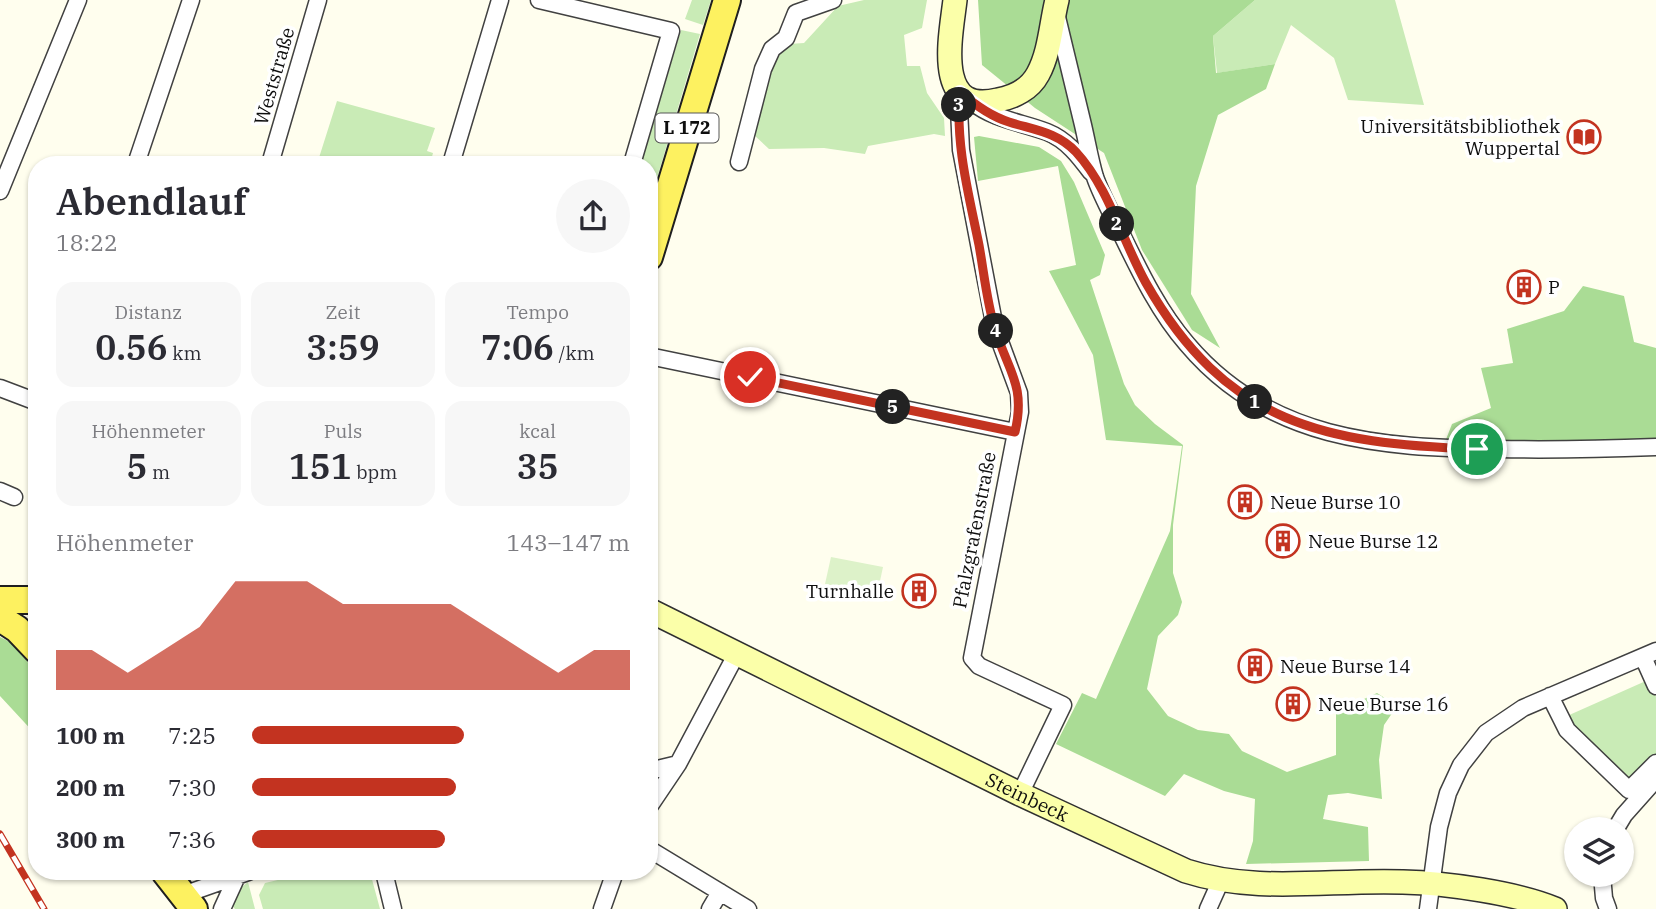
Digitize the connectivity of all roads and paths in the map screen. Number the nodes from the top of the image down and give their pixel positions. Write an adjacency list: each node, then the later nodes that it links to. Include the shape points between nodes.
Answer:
1 (78, 0): 17 (street)
2 (191, 0): 11 (street)
3 (318, 0): 12 (street, Weststraße)
4 (499, 0): 13 (street)
5 (539, 0): 14 (street, via 671,32)
6 (727, 0): 18 (main road, L 172)
7 (833, 0): 15 (street, via 796,13 786,37 772,49)
8 (955, 0): 10 (main road, via 948,63)
9 (1056, 4): 10 (main road, via 1041,66 1030,85 1011,97 983,103); 16 (street)
10 (963, 95): 16 (street, via 995,116 1058,138); 22 (street, Pfalzgrafenstraße, via 959,108 961,150 995,328 1019,393)
11 (139, 156)
12 (272, 156)
13 (454, 156)
14 (634, 156)
15 (739, 162)
16 (1095, 176): 23 (street, via 1146,283 1184,342 1239,392 1275,413 1343,437 1406,446)
17 (0, 191)
18 (658, 227)
19 (658, 358): 22 (street)
20 (0, 388): 21 (street)
21 (28, 399)
22 (1015, 432): 38 (street, Pfalzgrafenstraße, via 972,657 979,666 1063,705)
23 (1656, 447)
24 (0, 600): 25 (main road)
25 (28, 600)
26 (658, 614): 29 (main road, Steinbeck)
27 (0, 618): 28 (main road)
28 (28, 641)
29 (737, 653): 34 (street); 38 (main road, Steinbeck)
30 (1649, 654): 31 (street); 32 (street)
31 (1656, 686)
32 (1550, 696): 33 (street, via 1567,730 1629,790); 47 (street, via 1497,723 1461,765 1439,827)
33 (1656, 763)
34 (678, 764): 35 (street); 37 (street)
35 (658, 770)
36 (1656, 779): 39 (street)
37 (658, 794)
38 (1020, 794): 46 (main road, Steinbeck, via 1186,871)
39 (1623, 817)
40 (658, 854): 49 (street)
41 (172, 880): 50 (main road)
42 (228, 880): 50 (street)
43 (237, 880): 51 (street)
44 (386, 880): 52 (street)
45 (612, 880): 53 (street)
46 (1221, 880): 47 (main road, Steinbeck); 56 (street)
47 (1432, 884): 57 (street); 58 (main road, Steinbeck, via 1521,898)
48 (1603, 887): 59 (street)
49 (720, 892): 54 (street); 55 (street)
50 (188, 902)
51 (222, 909)
52 (393, 909)
53 (602, 909)
54 (710, 909)
55 (748, 909)
56 (1208, 909)
57 (1428, 909)
58 (1555, 909)
59 (1608, 909)

